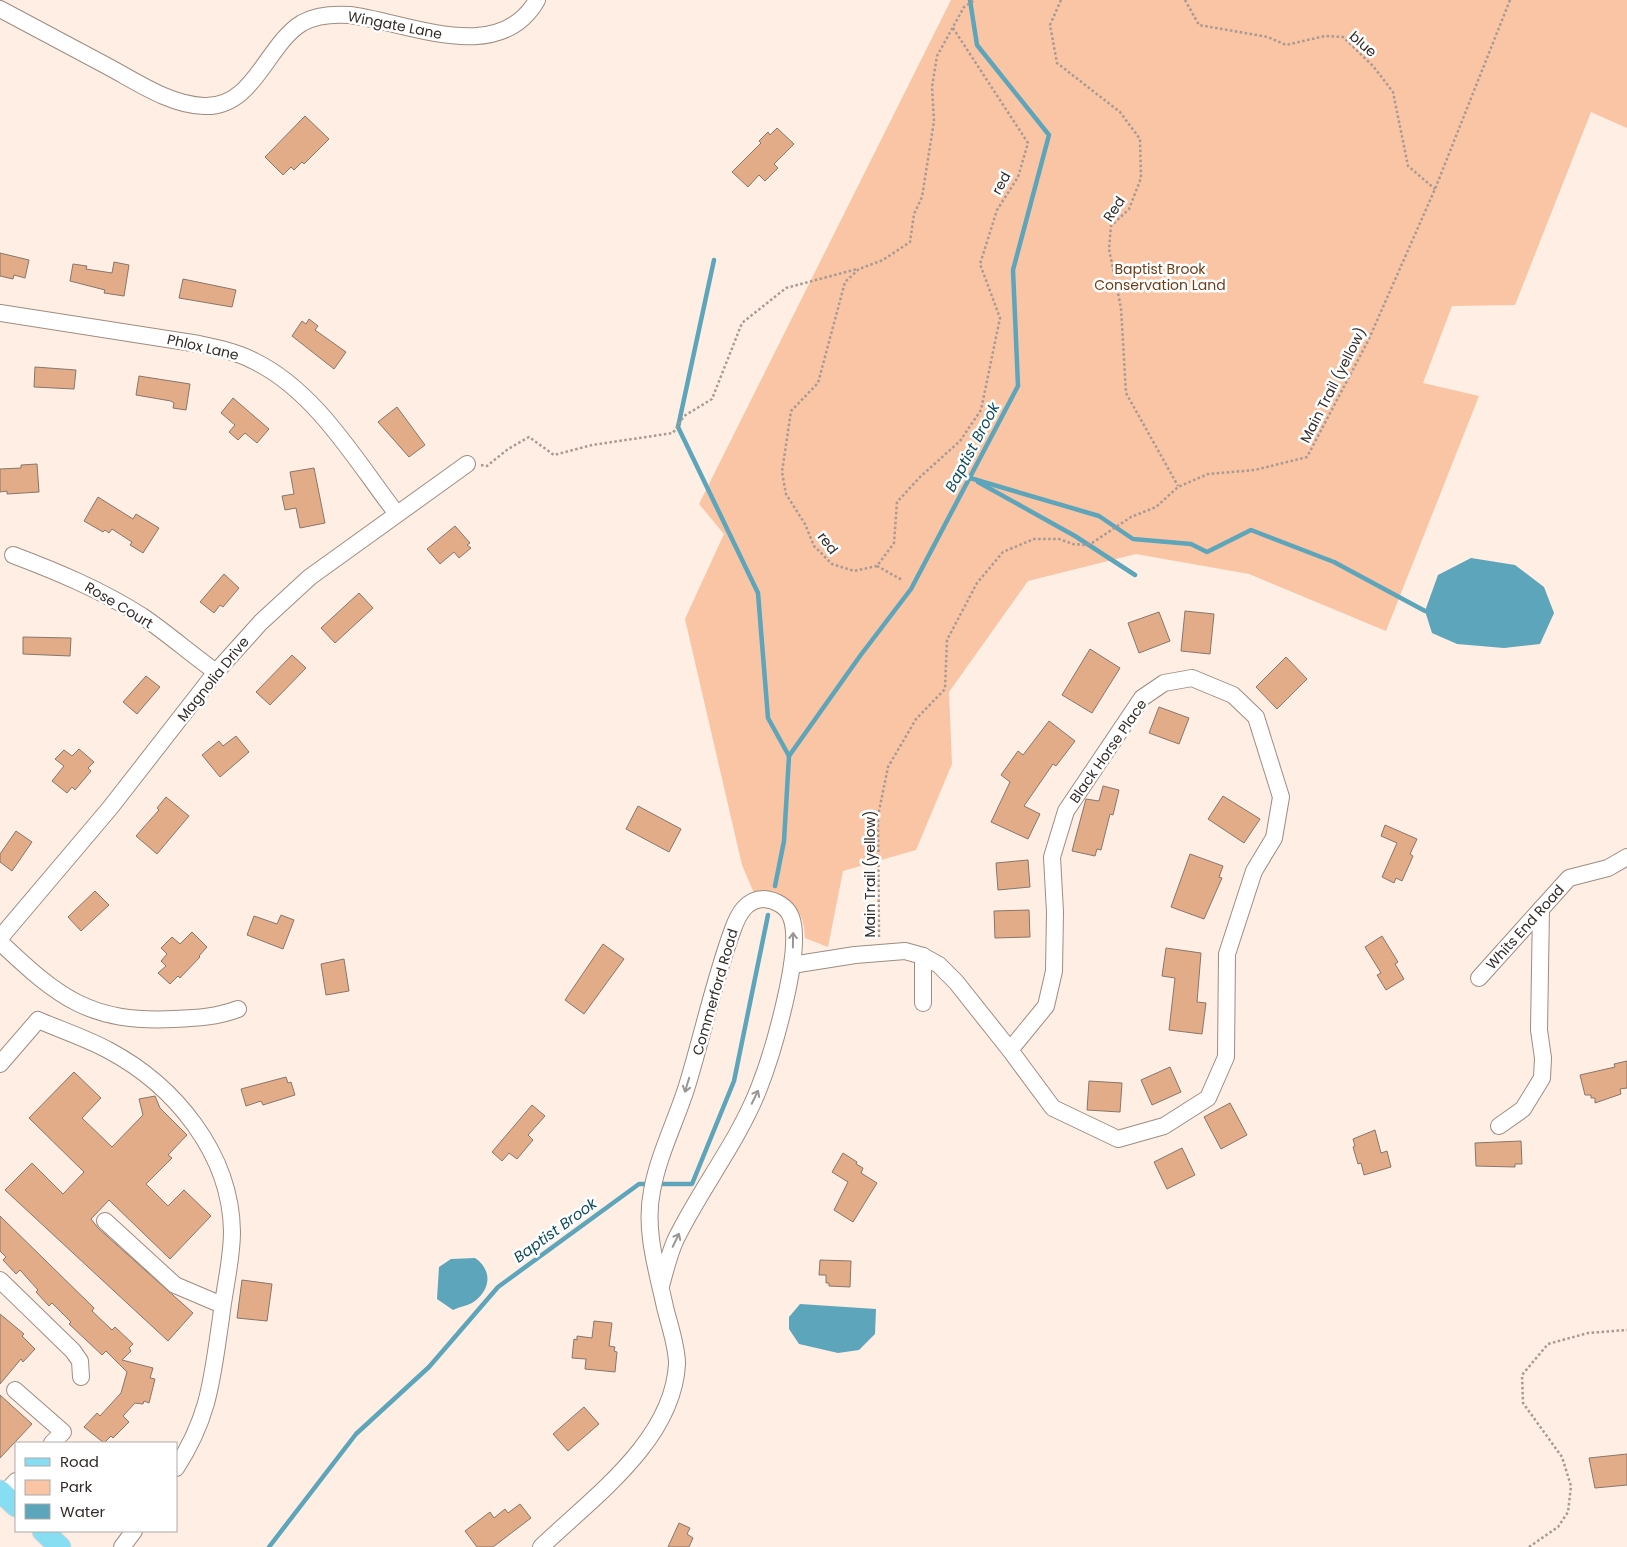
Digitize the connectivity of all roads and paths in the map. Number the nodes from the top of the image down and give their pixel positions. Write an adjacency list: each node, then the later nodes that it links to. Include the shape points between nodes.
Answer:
1 (536, 0): 6 (street, Wingate Lane, via 527,14 511,27 480,36 456,36 350,15 309,20 285,37 241,93 224,103 204,106 164,96)
2 (1061, 0): 12 (path, Red, via 1050,24 1057,63 1120,112 1140,139 1142,178 1129,208 1111,226 1109,249 1121,308 1126,393)
3 (1185, 0): 8 (path, blue, via 1199,25 1268,36 1286,45 1325,36 1343,37 1373,66 1393,92 1408,166)
4 (1510, 0): 8 (path, Main Trail (yellow))
5 (974, 1): 7 (path, red, via 964,7)
6 (0, 9)
7 (953, 28): 9 (path, red, via 937,56 932,87 934,121 922,197 914,214 910,242 883,260); 15 (path, red, via 1028,143 1018,177 997,210 980,264 1000,318 981,410 960,441 896,502 894,543)
8 (1435, 189): 12 (path, Main Trail (yellow), via 1368,341 1307,457 1255,470 1208,474)
9 (859, 269): 11 (path, via 786,288 742,322 712,399 684,416 673,434 592,445 554,455 529,437 508,448 487,466); 15 (path, red, via 845,282 818,383 792,411 782,472 786,494 805,524 814,546 832,564 854,571)
10 (0, 313): 13 (street, Phlox Lane, via 199,344 253,360 285,379 309,400)
11 (467, 464): 13 (street, Magnolia Drive)
12 (1178, 487): 22 (path, Main Trail (yellow), via 1156,507 1085,546 1059,539 1034,539 1003,552 977,583 947,640 945,690 916,719 888,767 878,816)
13 (397, 514): 17 (street, Magnolia Drive, via 285,598)
14 (13, 555): 17 (street, Rose Court, via 88,585 117,601)
15 (877, 566): 16 (path)
16 (902, 580)
17 (216, 672): 20 (street, Magnolia Drive, via 110,808)
18 (1627, 857): 19 (street, Whits End Road, via 1608,868 1568,878)
19 (1541, 909): 25 (street, Whits End Road); 30 (street, via 1538,1030 1543,1058 1542,1078 1522,1109)
20 (0, 938)
21 (0, 942): 27 (street, via 50,987 108,1016 154,1020 208,1017)
22 (880, 953): 23 (street, Black Horse Place, via 905,951); 24 (street, Black Horse Place)
23 (922, 956): 26 (street); 28 (street, Black Horse Place, via 939,965 956,982)
24 (792, 965): 33 (street, Commerford Road, one-way to 24, via 674,1244 737,1134 759,1088 774,1045); 33 (street, Commerford Road, one-way to 33, via 793,926 787,909 776,902 760,899 748,903 733,928 694,1064 652,1191 649,1218)
25 (1479, 978)
26 (922, 1002)
27 (238, 1009)
28 (1010, 1050): 28 (street, Black Horse Place, via 1053,1108 1118,1139 1164,1126 1208,1098 1226,1057 1227,954 1254,871 1274,838 1281,797 1256,717 1233,695 1192,678 1164,683 1142,698 1066,811 1052,857 1055,912 1052,980 1046,1006)
29 (0, 1064): 34 (street, via 38,1020 108,1050 158,1083 201,1131 227,1188 232,1232)
30 (1499, 1126)
31 (105, 1221): 34 (street, via 175,1285)
32 (0, 1280): 36 (street, via 73,1351 80,1361)
33 (661, 1286): 44 (street, Commerford Road, via 677,1362 672,1388 658,1425 616,1477)
34 (222, 1305): 39 (street, via 205,1411 199,1429)
35 (1627, 1330): 45 (path, via 1588,1333 1548,1344 1522,1375 1523,1403 1562,1457 1571,1486 1568,1512 1558,1527)
36 (80, 1377)
37 (15, 1390): 38 (street, via 63,1432)
38 (53, 1442)
39 (178, 1465)
40 (44, 1532): 42 (main road)
41 (133, 1532): 43 (street)
42 (60, 1547)
43 (122, 1547)
44 (541, 1547)
45 (1529, 1547)

